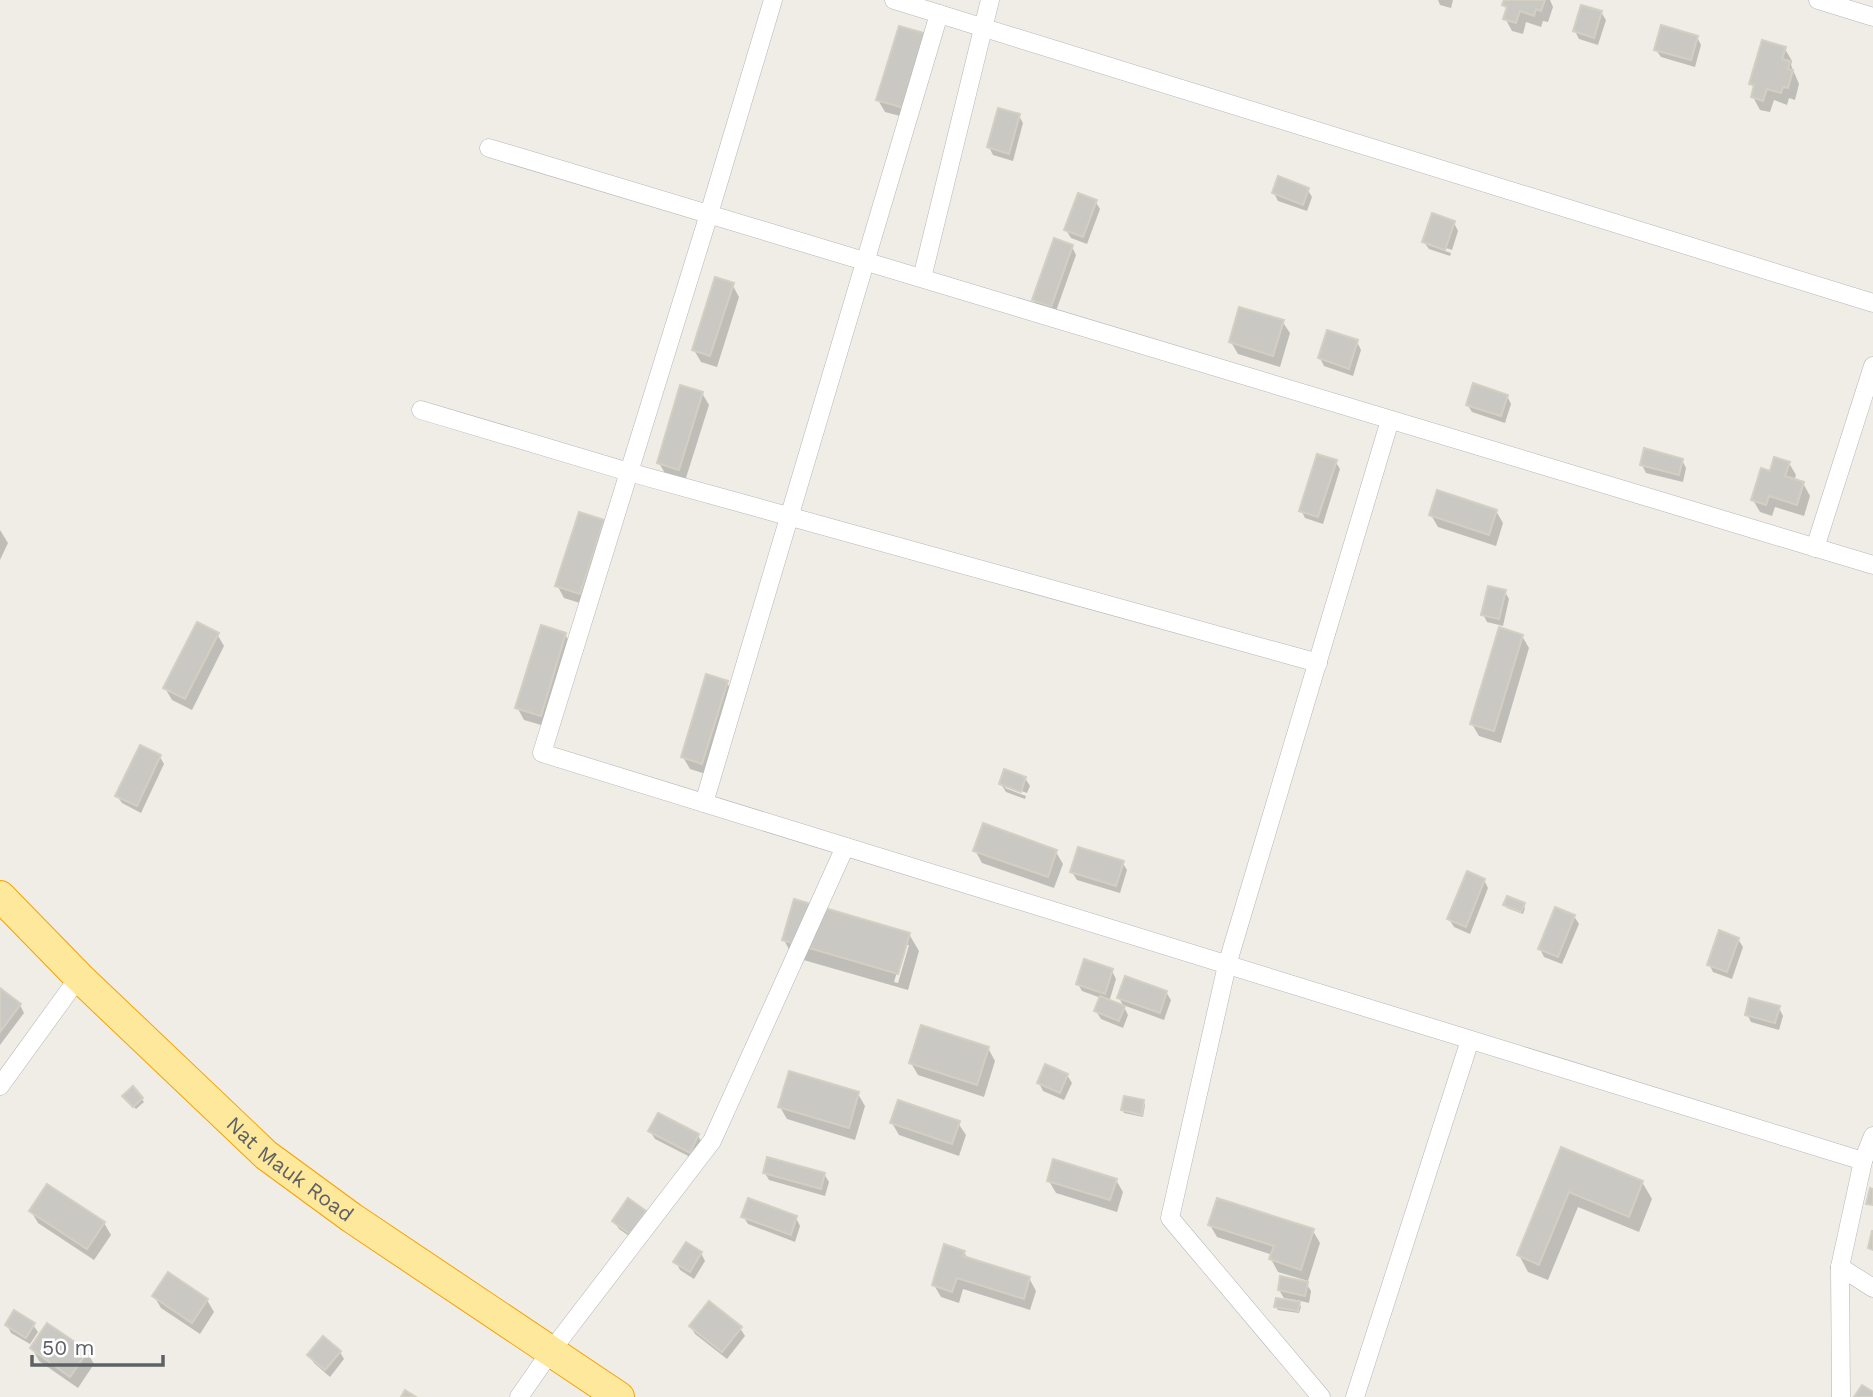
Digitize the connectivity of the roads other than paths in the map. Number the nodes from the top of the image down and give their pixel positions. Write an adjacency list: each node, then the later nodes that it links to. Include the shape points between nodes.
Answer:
1 (773, 0): 9 (street)
2 (894, 0): 5 (street)
3 (990, 0): 7 (street)
4 (1818, 0): 6 (street)
5 (940, 14): 7 (street); 10 (street)
6 (1873, 17)
7 (984, 28): 11 (street); 12 (street)
8 (489, 148): 9 (street)
9 (709, 214): 10 (street); 16 (street)
10 (866, 261): 11 (street); 17 (street)
11 (922, 278): 15 (street)
12 (1873, 303)
13 (1873, 366): 18 (street)
14 (421, 410): 16 (street)
15 (1390, 420): 18 (street); 20 (street)
16 (629, 472): 17 (street); 21 (street, via 542,753)
17 (789, 516): 20 (street); 21 (street)
18 (1815, 548): 19 (street)
19 (1873, 565)
20 (1318, 663): 24 (street)
21 (704, 803): 22 (street)
22 (845, 847): 24 (street); 32 (street, via 712,1141)
23 (0, 896): 25 (highway, Nat Mauk Road)
24 (1227, 965): 26 (street); 35 (street, via 1170,1218)
25 (79, 977): 27 (street); 32 (highway, Nat Mauk Road, via 267,1155 352,1218)
26 (1470, 1040): 29 (street); 36 (street)
27 (0, 1086)
28 (1873, 1136): 29 (street)
29 (1863, 1161): 30 (street)
30 (1840, 1267): 31 (street); 37 (street)
31 (1873, 1288)
32 (551, 1351): 33 (street); 34 (highway, Nat Mauk Road)
33 (519, 1397)
34 (619, 1397)
35 (1321, 1397)
36 (1355, 1397)
37 (1840, 1397)

